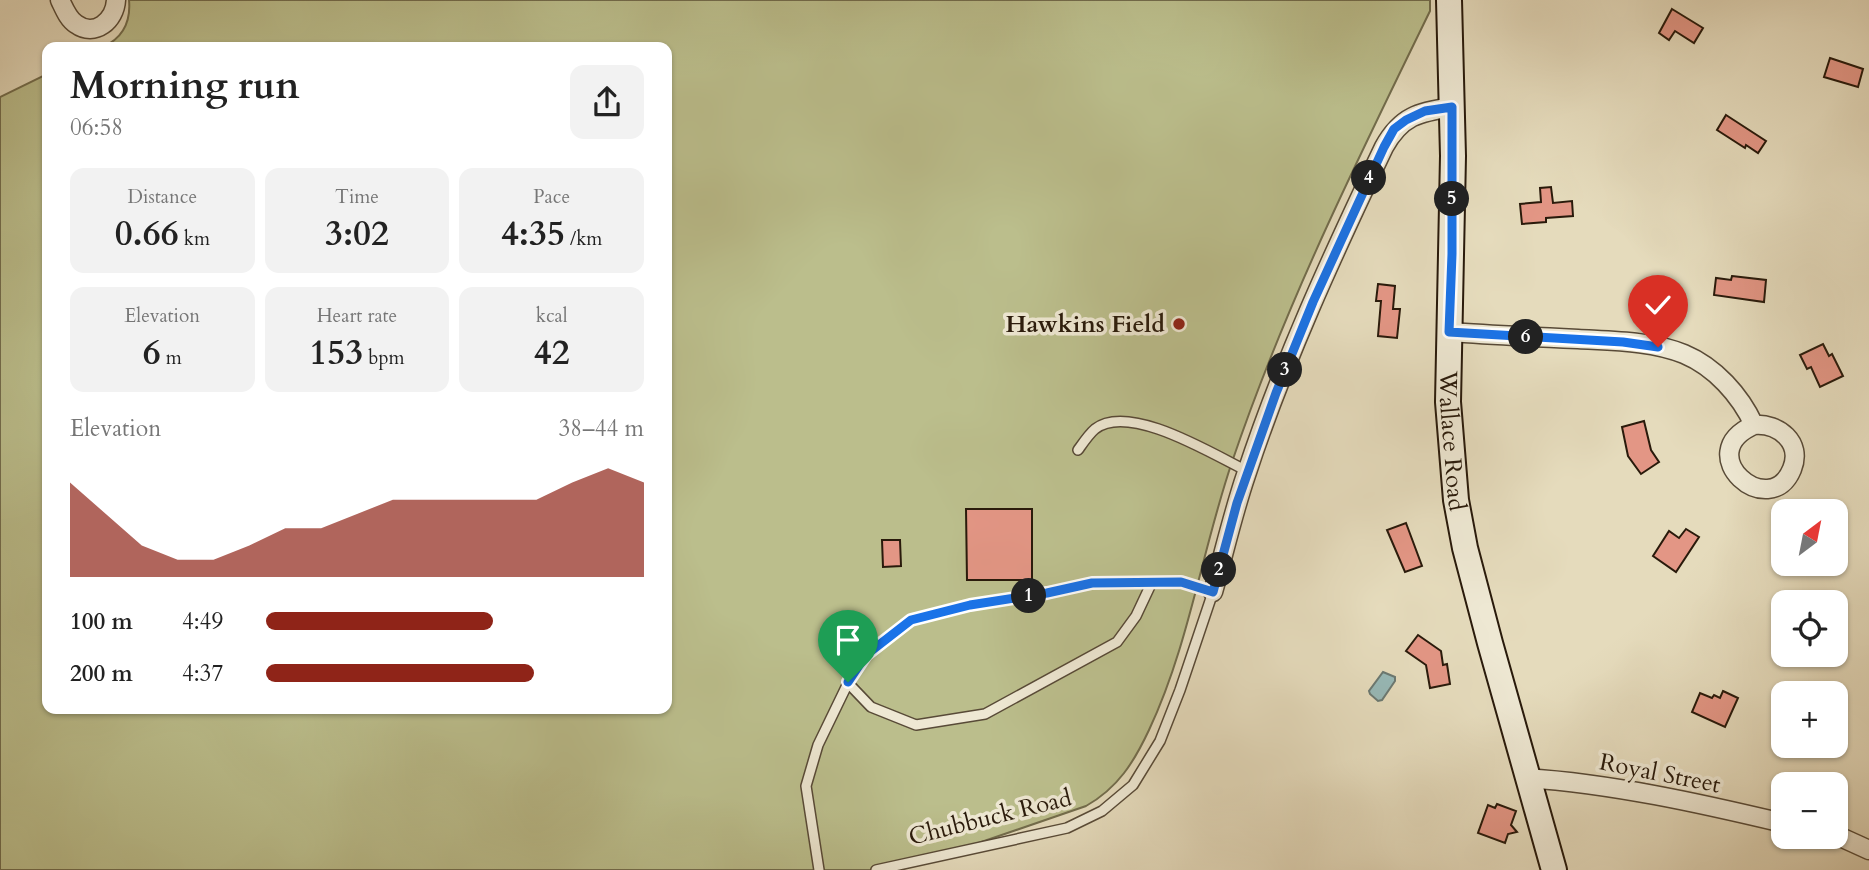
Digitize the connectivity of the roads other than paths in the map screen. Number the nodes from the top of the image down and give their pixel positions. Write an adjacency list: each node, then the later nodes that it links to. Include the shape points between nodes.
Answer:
1 (60, 0): 2 (street, via 69,19 92,29 112,17)
2 (116, 0)
3 (1449, 0): 4 (street, Wallace Road)
4 (1452, 107): 5 (street, Wallace Road); 8 (street, Chubbuck Road, via 1425,111 1394,129 1313,302)
5 (1449, 332): 6 (street, via 1623,342 1683,353 1718,377 1745,405); 12 (street, Wallace Road, via 1456,500)
6 (1754, 425)
7 (1078, 450): 8 (lane, via 1096,428 1123,420 1168,431)
8 (1247, 471): 10 (street, Chubbuck Road)
9 (1152, 582): 10 (lane, via 1181,582); 11 (lane, via 1092,583 911,620 866,655); 11 (lane, via 1118,642 985,714 916,725 871,707)
10 (1213, 592): 17 (lane, Chubbuck Road, via 1160,741 1133,785 1102,811 1067,828)
11 (848, 682): 16 (lane, via 818,745 806,786)
12 (1526, 778): 13 (street, Royal Street, via 1679,800); 18 (street, Wallace Road)
13 (1771, 820)
14 (1848, 840): 15 (street)
15 (1869, 850)
16 (819, 870)
17 (876, 870)
18 (1554, 870)

